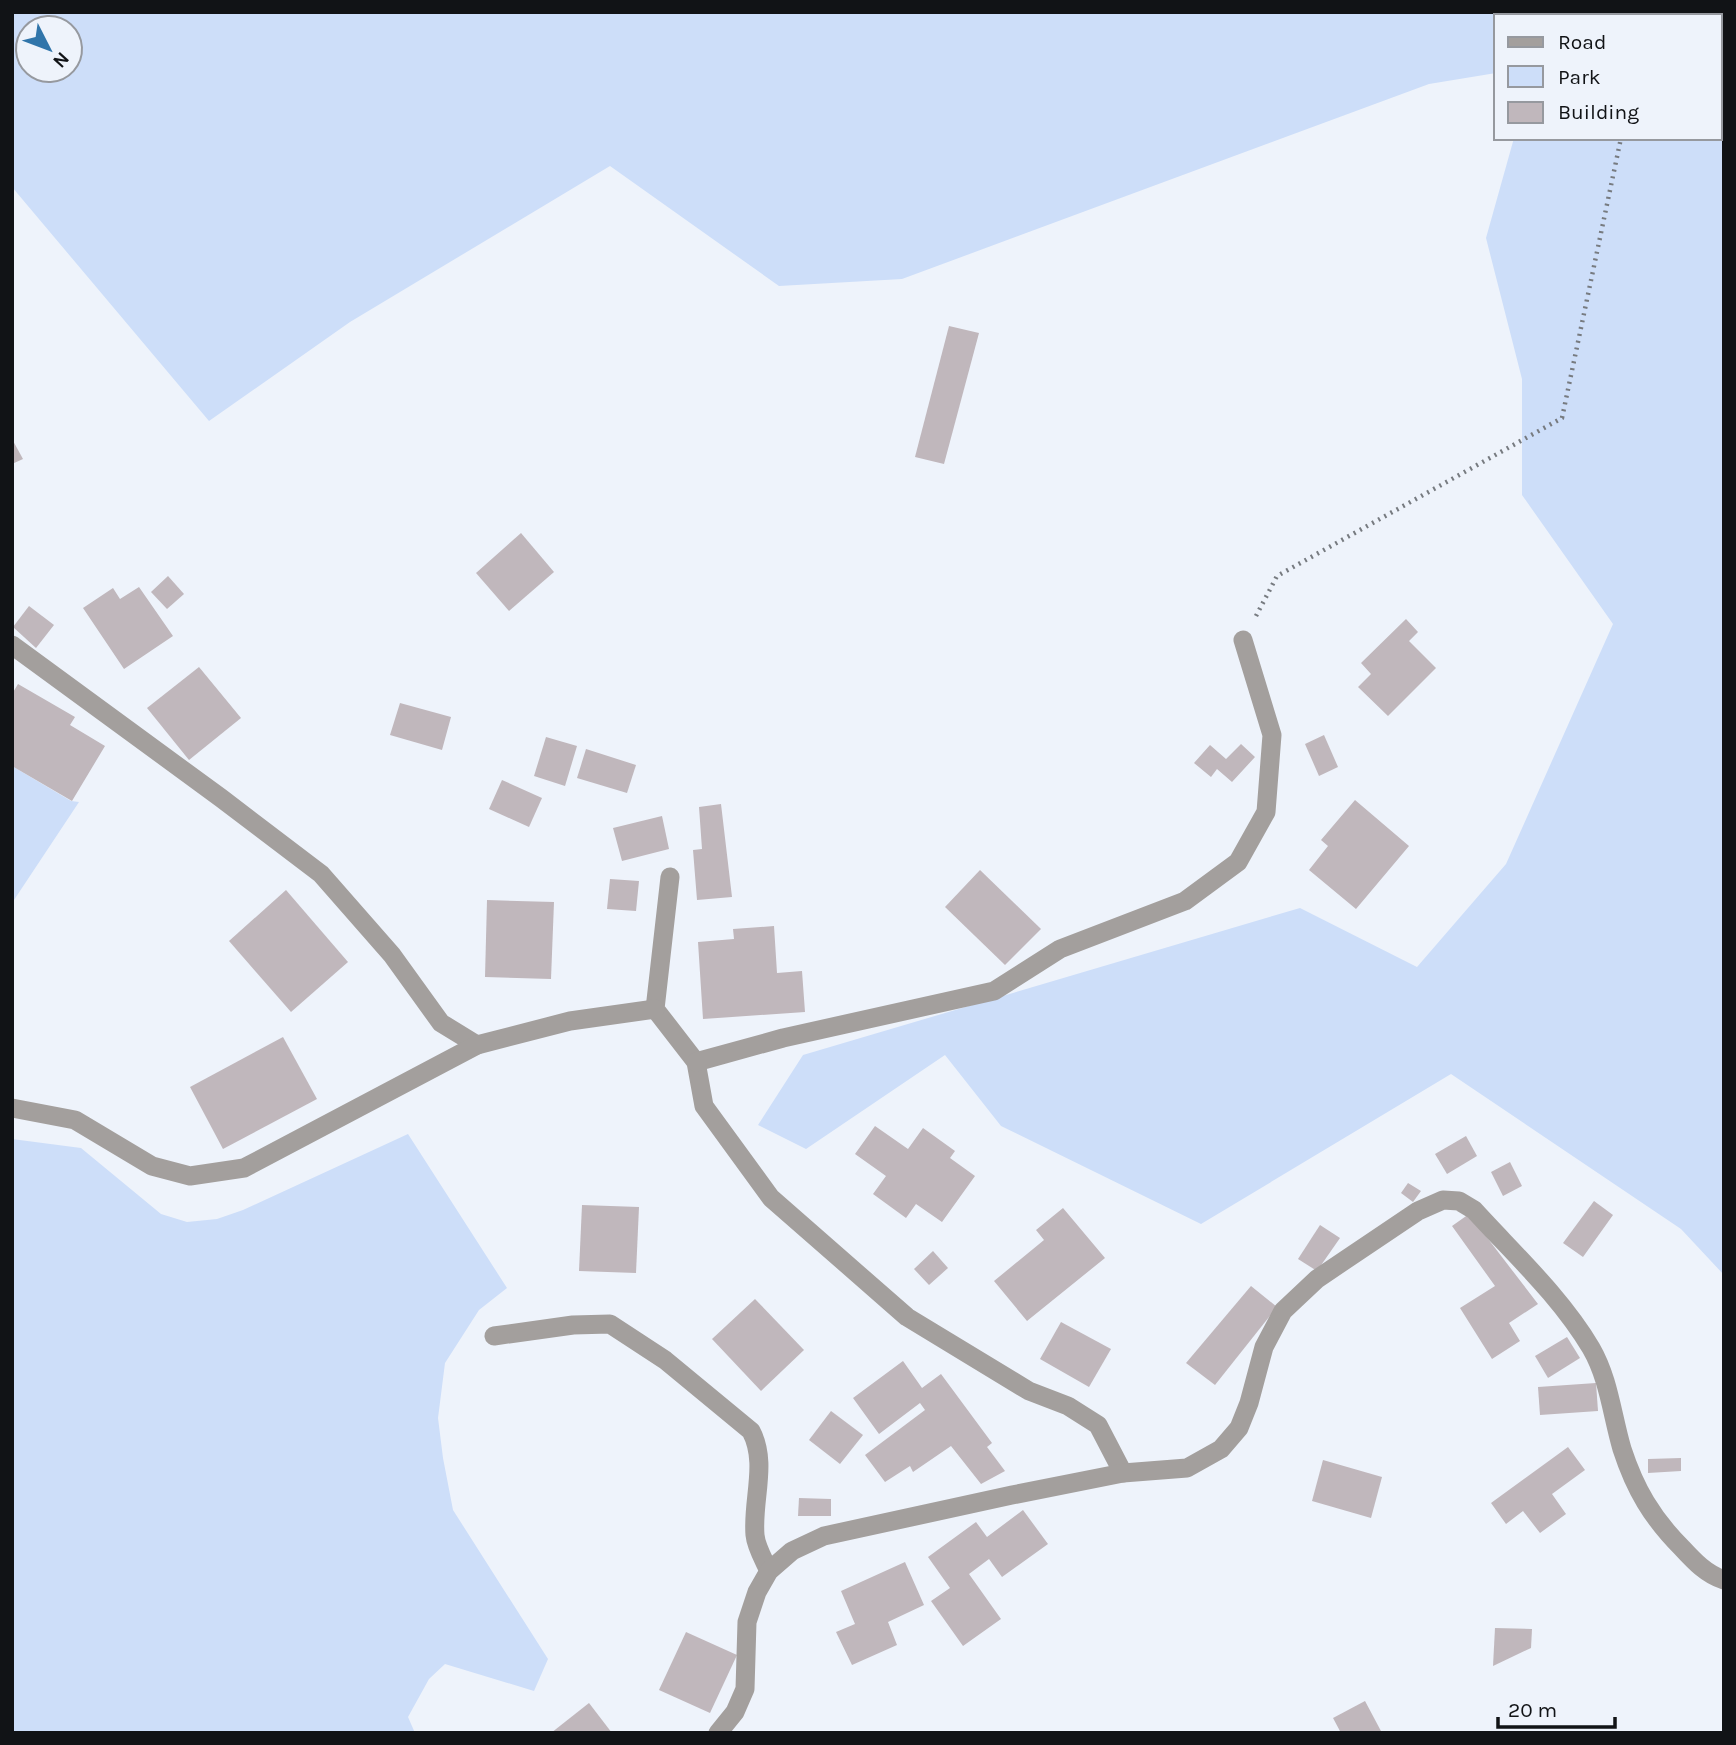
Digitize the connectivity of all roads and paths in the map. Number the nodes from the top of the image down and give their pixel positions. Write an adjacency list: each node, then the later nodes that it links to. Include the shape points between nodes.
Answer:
1 (1621, 140): 2 (path, via 1562,418 1277,576)
2 (1243, 640): 7 (street, via 1272,735 1266,812 1238,862 1185,901 1060,949 994,991)
3 (12, 645): 6 (street, via 321,874 392,956 441,1023)
4 (670, 877): 5 (street)
5 (655, 1009): 6 (street, via 570,1021); 7 (street)
6 (477, 1045): 8 (street, via 244,1168 190,1176 152,1166 75,1120)
7 (696, 1062): 10 (street, via 704,1106 771,1198 907,1317 1029,1391 1068,1406 1098,1425)
8 (12, 1108)
9 (494, 1336): 11 (street, via 610,1324 665,1360 751,1431 759,1467 755,1538)
10 (1123, 1473): 11 (street, via 824,1536 792,1551); 12 (street, via 1187,1468 1221,1449 1240,1428 1264,1347 1283,1311 1317,1279 1418,1211 1443,1200 1459,1201 1474,1209 1561,1304 1591,1349 1607,1384 1622,1448 1641,1497 1664,1530 1700,1567)
11 (769, 1571): 13 (street, via 747,1622 745,1689 735,1713)
12 (1724, 1580)
13 (718, 1733)

